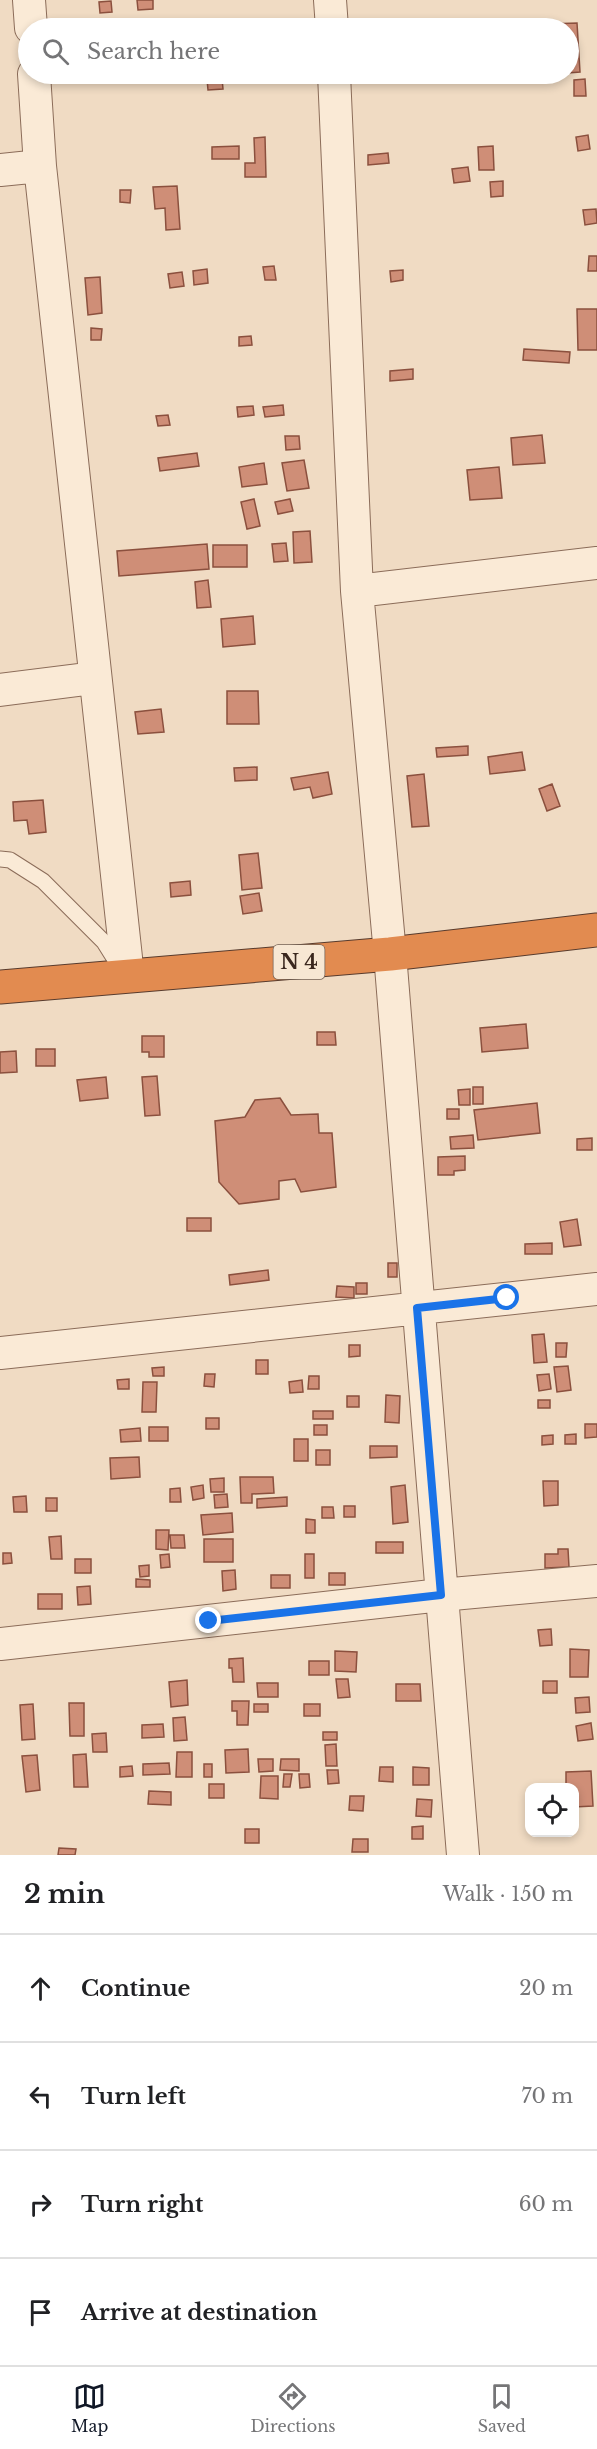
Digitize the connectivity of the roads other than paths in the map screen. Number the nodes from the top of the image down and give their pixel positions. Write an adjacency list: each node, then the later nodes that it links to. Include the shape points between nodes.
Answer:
1 (29, 0): 3 (street)
2 (330, 0): 4 (street)
3 (30, 18)
4 (331, 18)
5 (35, 84): 7 (street)
6 (334, 84): 10 (street)
7 (40, 166): 8 (street); 11 (street)
8 (0, 170)
9 (597, 563): 10 (street)
10 (357, 591): 15 (street)
11 (94, 678): 12 (street); 16 (street)
12 (0, 690)
13 (0, 859): 16 (lane, via 10,860 43,881 104,942)
14 (597, 930): 15 (highway, N 4)
15 (390, 954): 16 (highway, N 4); 19 (street)
16 (127, 976): 17 (highway, N 4)
17 (0, 987)
18 (597, 1289): 19 (street)
19 (417, 1308): 20 (street); 22 (street)
20 (0, 1353)
21 (597, 1581): 22 (street)
22 (441, 1595): 23 (street); 24 (street)
23 (0, 1644)
24 (463, 1855)

